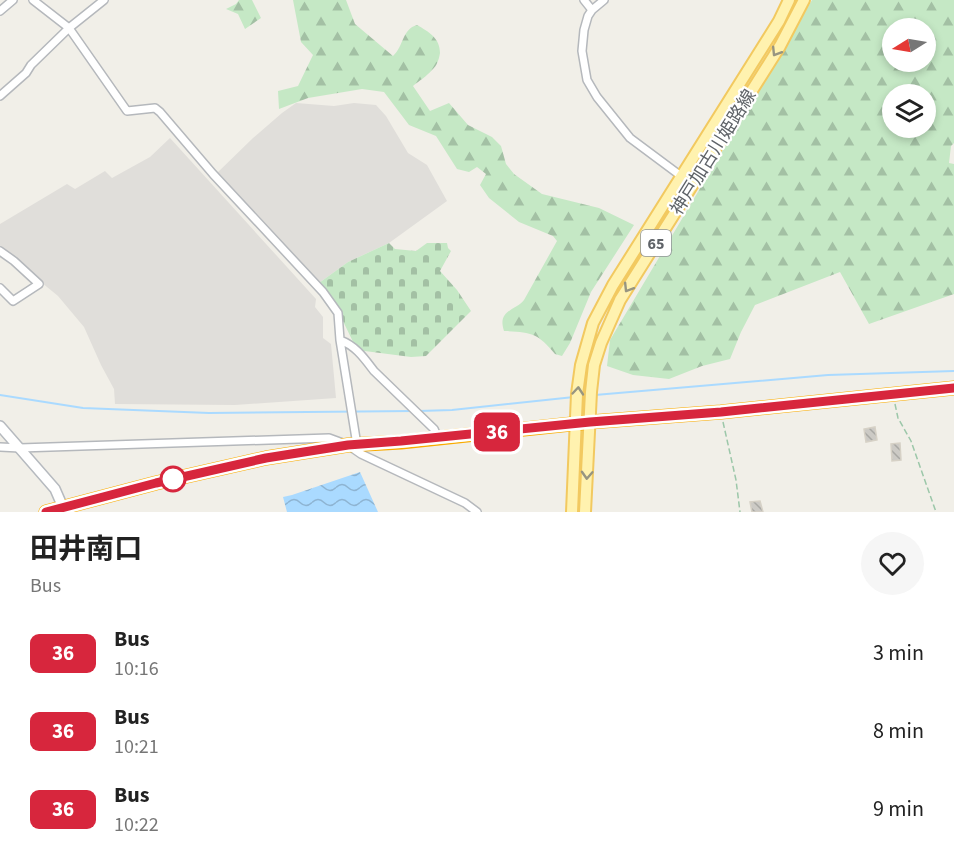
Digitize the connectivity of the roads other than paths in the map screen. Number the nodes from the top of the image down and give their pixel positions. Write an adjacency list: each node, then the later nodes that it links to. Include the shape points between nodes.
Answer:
1 (13, 0): 9 (street)
2 (33, 0): 10 (street)
3 (104, 0): 10 (street)
4 (584, 0): 8 (street)
5 (604, 0): 8 (street)
6 (789, 0): 12 (main road, 神戸加古川姫路線 / 65)
7 (804, 0): 17 (main road, 神戸加古川姫路線 / 65, one-way to 17, via 780,46 620,300 594,365)
8 (592, 9): 12 (street, via 582,51 587,80 630,138)
9 (0, 11)
10 (69, 27): 11 (street); 15 (street, via 127,111 154,108 160,112 323,291 338,313)
11 (0, 96)
12 (681, 176): 18 (main road, 神戸加古川姫路線 / 65, one-way to 12, via 580,365 593,322)
13 (0, 251): 14 (street, via 39,284 14,301)
14 (0, 288)
15 (340, 340): 20 (street, via 351,344 434,429); 21 (street)
16 (954, 388): 17 (highway)
17 (590, 422): 18 (highway); 28 (main road, 神戸加古川姫路線 / 65, one-way to 28)
18 (577, 424): 20 (highway); 27 (main road, 神戸加古川姫路線 / 65)
19 (0, 426): 23 (street)
20 (438, 438): 21 (highway)
21 (353, 445): 23 (street, via 329,438 307,438); 24 (highway, via 266,458 156,483); 26 (street, via 361,454)
22 (0, 447): 23 (street)
23 (20, 448): 24 (street, via 55,489)
24 (64, 510): 25 (highway)
25 (46, 512)
26 (477, 512)
27 (572, 512)
28 (585, 512)

